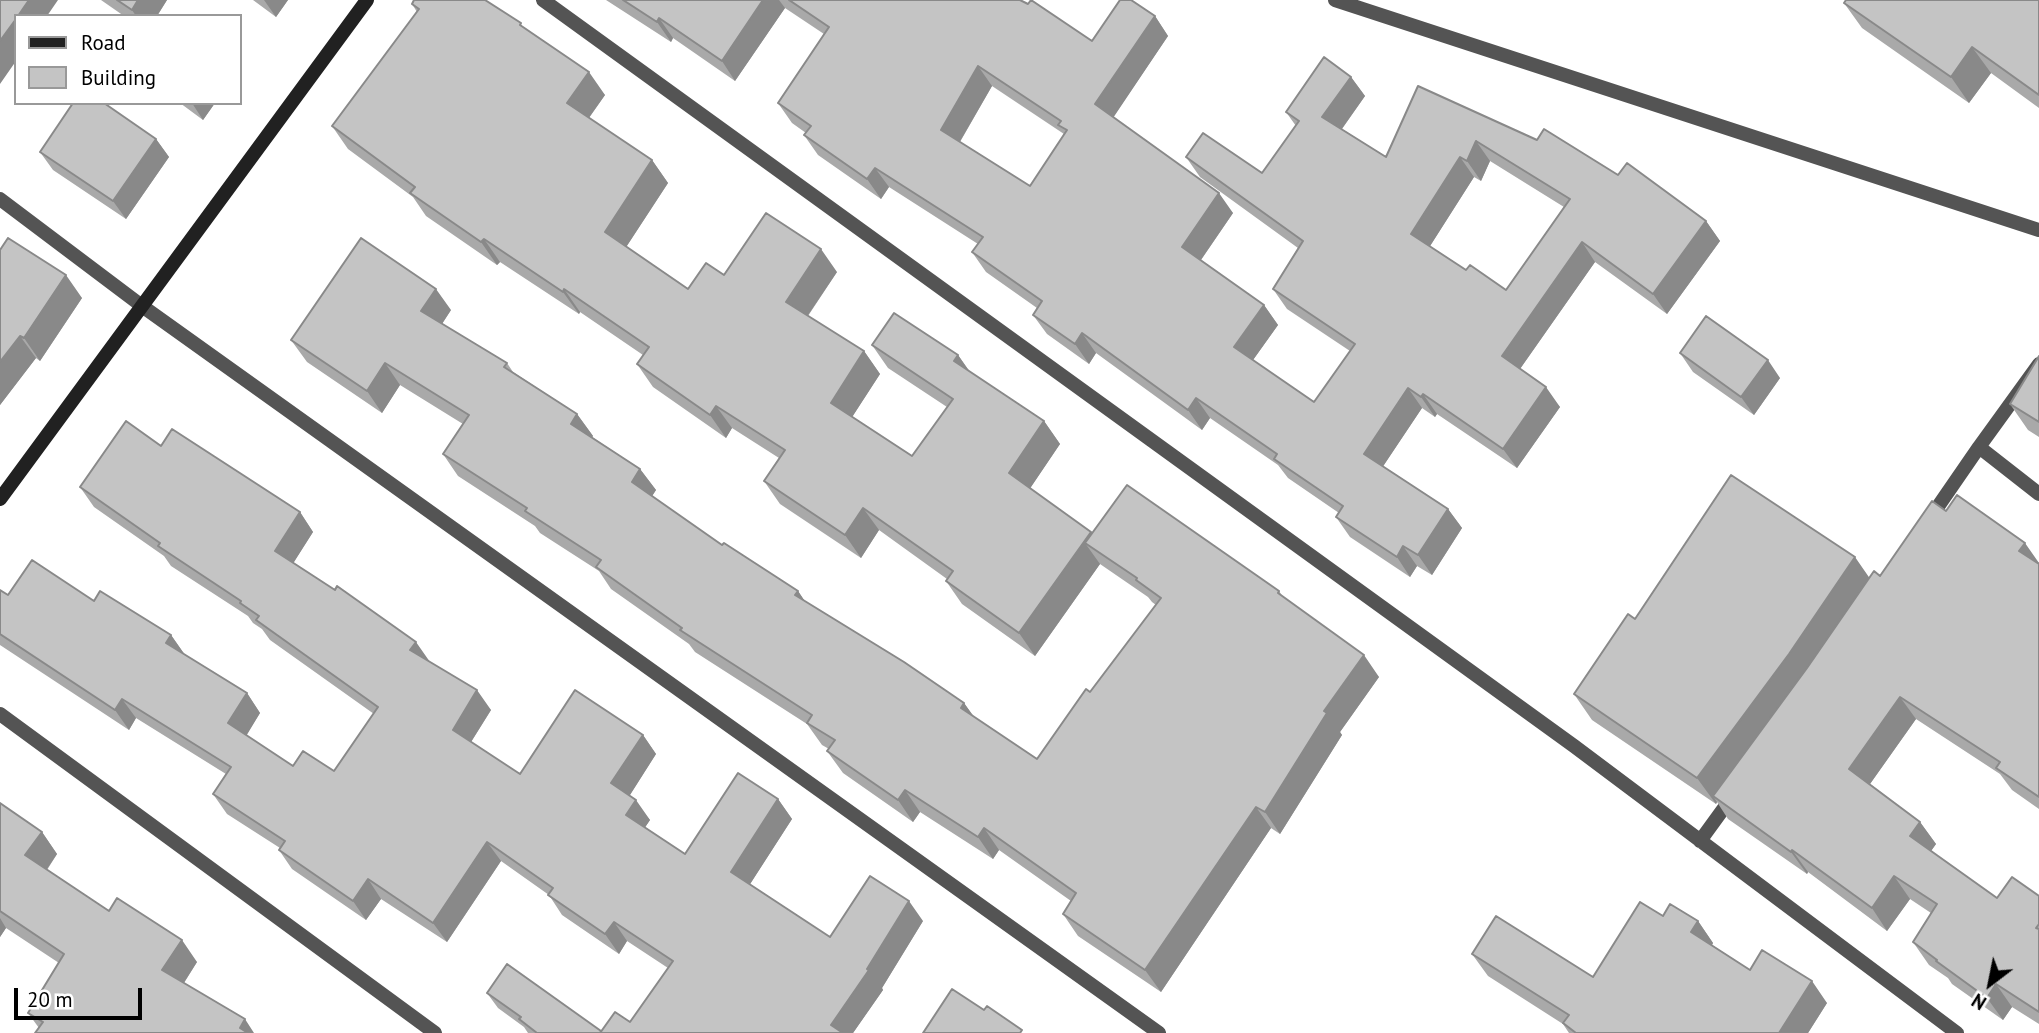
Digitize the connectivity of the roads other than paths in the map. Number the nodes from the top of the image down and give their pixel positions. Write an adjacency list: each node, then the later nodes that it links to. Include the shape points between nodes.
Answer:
1 (367, 0): 6 (street)
2 (542, 0): 14 (street, via 1552,729)
3 (1335, 0): 5 (street)
4 (0, 199): 6 (street)
5 (2039, 230)
6 (142, 306): 10 (street); 16 (street)
7 (2039, 364): 8 (street)
8 (1979, 447): 9 (street); 11 (street)
9 (2039, 494)
10 (0, 499)
11 (1917, 538)
12 (0, 714): 15 (street)
13 (1741, 785): 14 (street)
14 (1700, 841): 17 (street)
15 (435, 1033)
16 (1159, 1033)
17 (1957, 1033)

